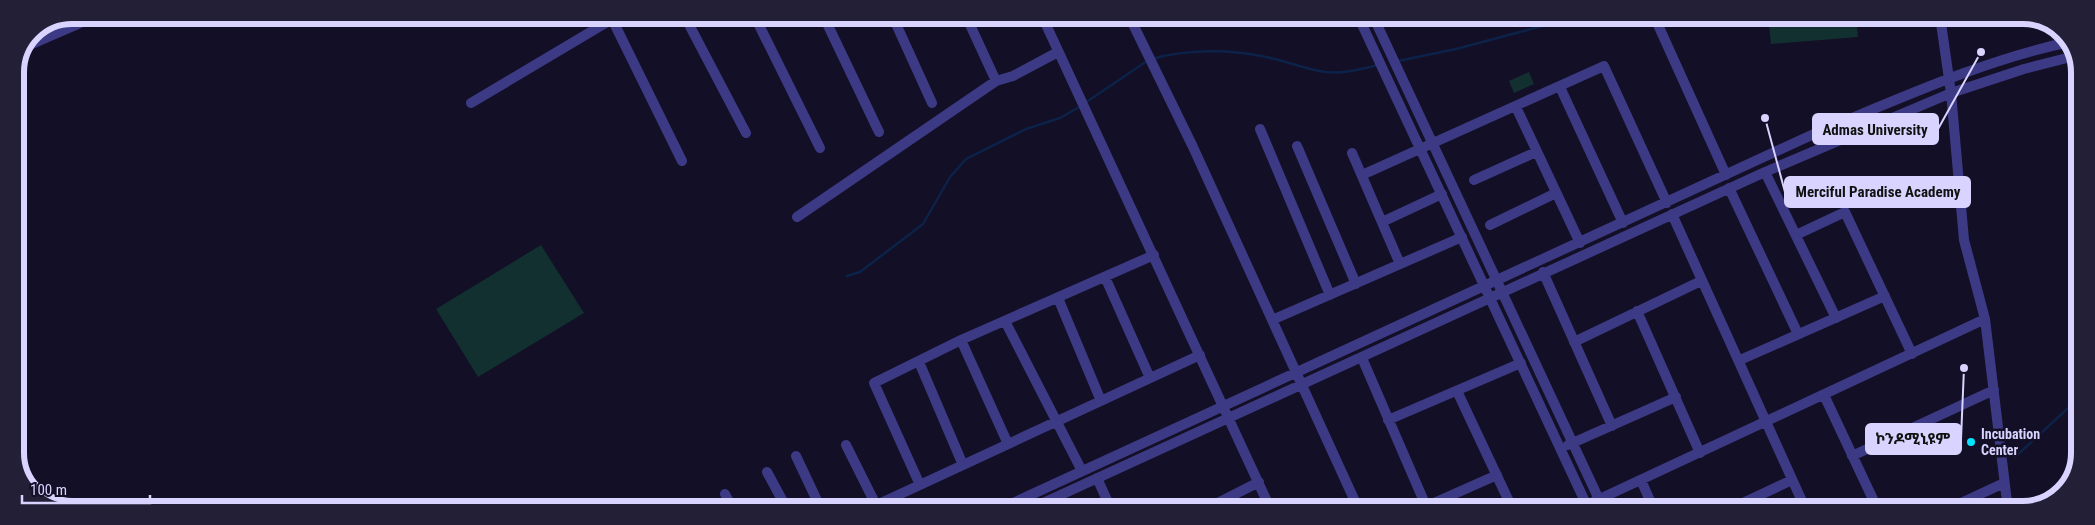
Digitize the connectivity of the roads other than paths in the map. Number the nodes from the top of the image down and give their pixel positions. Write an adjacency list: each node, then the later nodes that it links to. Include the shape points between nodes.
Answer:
1 (78, 24): 15 (street)
2 (603, 24): 23 (street)
3 (618, 24): 37 (street)
4 (689, 24): 28 (street)
5 (758, 24): 32 (street)
6 (827, 24): 27 (street)
7 (896, 24): 24 (street)
8 (970, 24): 20 (street)
9 (1046, 24): 17 (street)
10 (1133, 24): 70 (street)
11 (1362, 24): 34 (street)
12 (1378, 24): 30 (street)
13 (1658, 24): 40 (street)
14 (1941, 24): 19 (street)
15 (33, 43)
16 (2062, 44): 19 (street)
17 (1058, 52): 20 (street, via 1013,76); 54 (street)
18 (2069, 57): 22 (street)
19 (1949, 78): 22 (street); 29 (street)
20 (996, 81): 47 (street)
21 (1560, 87): 25 (street); 45 (street, via 1604,66); 49 (street)
22 (1952, 93): 33 (street); 69 (street, via 1964,240)
23 (471, 103)
24 (932, 103)
25 (1516, 107): 30 (street); 35 (street)
26 (1260, 129): 63 (street)
27 (879, 132)
28 (746, 133)
29 (1816, 134): 33 (street); 40 (street)
30 (1433, 144): 34 (street); 58 (street)
31 (1297, 146): 60 (street)
32 (820, 148)
33 (1822, 148): 38 (street)
34 (1420, 150): 39 (street); 44 (street)
35 (1536, 152): 41 (street); 43 (street)
36 (1352, 153): 39 (street)
37 (682, 161)
38 (1765, 172): 42 (street); 51 (street)
39 (1362, 175): 48 (street)
40 (1726, 176): 45 (street)
41 (1474, 180)
42 (1729, 188): 46 (street); 72 (street)
43 (1556, 193): 50 (street); 53 (street)
44 (1442, 194): 48 (street); 52 (street)
45 (1667, 203): 49 (street)
46 (1672, 214): 56 (street); 59 (street)
47 (797, 217)
48 (1382, 222): 55 (street)
49 (1623, 224): 53 (street)
50 (1490, 225)
51 (1796, 235): 64 (street, via 1845,212); 68 (street)
52 (1462, 237): 55 (street); 61 (street)
53 (1580, 243): 58 (street)
54 (1154, 255): 57 (street); 76 (street)
55 (1400, 264): 60 (street)
56 (1543, 272): 62 (street); 74 (street)
57 (1105, 277): 65 (street); 81 (street)
58 (1496, 281): 61 (street); 62 (street)
59 (1701, 281): 67 (street); 78 (street)
60 (1356, 284): 63 (street)
61 (1484, 286): 66 (street); 82 (street)
62 (1503, 293): 66 (street); 94 (street)
63 (1330, 295): 70 (street)
64 (1885, 296): 68 (street); 75 (street)
65 (1058, 298): 71 (street); 87 (street)
66 (1491, 299): 77 (street); 80 (street)
67 (1637, 311): 74 (street); 86 (street)
68 (1836, 318): 72 (street)
69 (1985, 319): 75 (street); 83 (street)
70 (1272, 320): 82 (street)
71 (1005, 321): 73 (street); 91 (street)
72 (1798, 334): 78 (street)
73 (962, 340): 79 (street); 95 (street)
74 (1574, 342): 93 (street)
75 (1912, 354): 85 (street)
76 (1200, 355): 81 (street); 88 (street)
77 (1362, 358): 82 (street); 90 (street)
78 (1740, 360): 92 (street)
79 (918, 362): 101 (street); 110 (street, via 874,383)
80 (1521, 363): 84 (street); 97 (street)
81 (1150, 378): 87 (street)
82 (1299, 379): 88 (street); 89 (street); 123 (street)
83 (1994, 390): 100 (street); 109 (street)
84 (1457, 391): 90 (street); 104 (street)
85 (1824, 396): 92 (street); 100 (street)
86 (1676, 397): 93 (street); 98 (street)
87 (1102, 401): 91 (street)
88 (1223, 407): 89 (street); 102 (street)
89 (1228, 417): 105 (street); 108 (street)
90 (1388, 420): 124 (street)
91 (1057, 421): 95 (street); 102 (street)
92 (1766, 421): 98 (street); 107 (street)
93 (1612, 426): 94 (street)
94 (1573, 443): 97 (street); 112 (street)
95 (1008, 444): 101 (street)
96 (846, 445): 116 (street)
97 (1561, 449): 127 (street)
98 (1700, 453): 106 (street)
99 (796, 456): 115 (street)
100 (1852, 456): 132 (street)
101 (963, 465): 110 (street)
102 (1082, 471): 118 (street)
103 (767, 472): 114 (street)
104 (1497, 475): 125 (street); 126 (street)
105 (1097, 478): 119 (street); 120 (street)
106 (1641, 480): 112 (street); 129 (street)
107 (1792, 480): 130 (street); 131 (street)
108 (1259, 482): 121 (street); 122 (street)
109 (2004, 483): 133 (street); 134 (street)
110 (920, 485): 117 (street)
111 (725, 494): 113 (street)
112 (1599, 499): 128 (street)
113 (729, 501)
114 (783, 501)
115 (817, 501)
116 (871, 501)
117 (888, 501)
118 (1017, 501)
119 (1050, 501)
120 (1108, 501)
121 (1222, 501)
122 (1268, 501)
123 (1355, 501)
124 (1419, 501)
125 (1438, 501)
126 (1509, 501)
127 (1585, 501)
128 (1596, 501)
129 (1650, 501)
130 (1749, 501)
131 (1802, 501)
132 (1874, 501)
133 (1965, 501)
134 (2007, 501)

